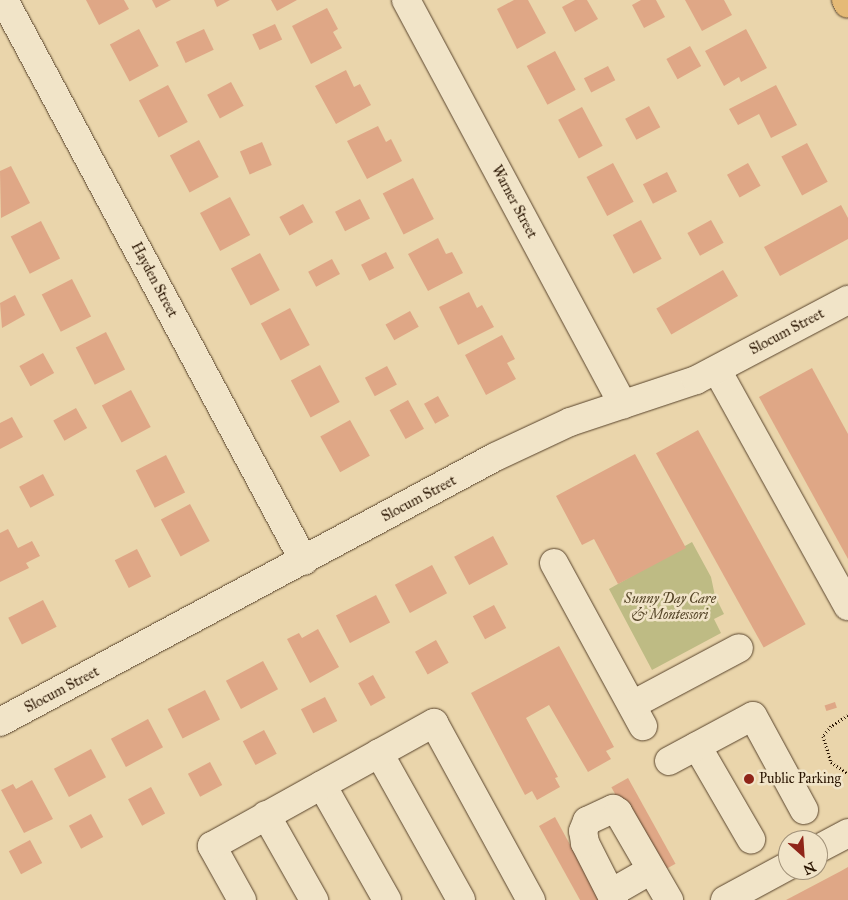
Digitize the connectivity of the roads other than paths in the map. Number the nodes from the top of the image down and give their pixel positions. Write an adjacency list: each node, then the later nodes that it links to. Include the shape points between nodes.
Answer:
1 (4, 0): 8 (street, Hayden Street)
2 (406, 0): 7 (street, Warner Street)
3 (846, 0): 4 (main road)
4 (848, 4)
5 (847, 302): 6 (street, Slocum Street)
6 (717, 370): 7 (street, Slocum Street); 10 (street)
7 (623, 405): 8 (street, Slocum Street, via 570,422 495,457)
8 (304, 561): 12 (street, Slocum Street)
9 (554, 563): 11 (street, via 637,716)
10 (848, 606)
11 (739, 648)
12 (0, 722)
13 (697, 746): 15 (street); 17 (street, via 753,716); 20 (street)
14 (379, 753): 16 (street); 25 (street, via 434,723); 29 (street)
15 (669, 761)
16 (322, 784): 18 (street); 28 (street)
17 (804, 810)
18 (266, 815): 26 (street, via 212,846); 27 (street)
19 (848, 833): 21 (street)
20 (751, 839)
21 (828, 844)
22 (651, 870): 24 (street); 24 (street, via 618,812 607,809 587,821 583,831 585,843); 30 (street)
23 (778, 871): 31 (street)
24 (612, 896)
25 (529, 899)
26 (242, 900)
27 (314, 900)
28 (387, 900)
29 (461, 900)
30 (669, 900)
31 (725, 900)

